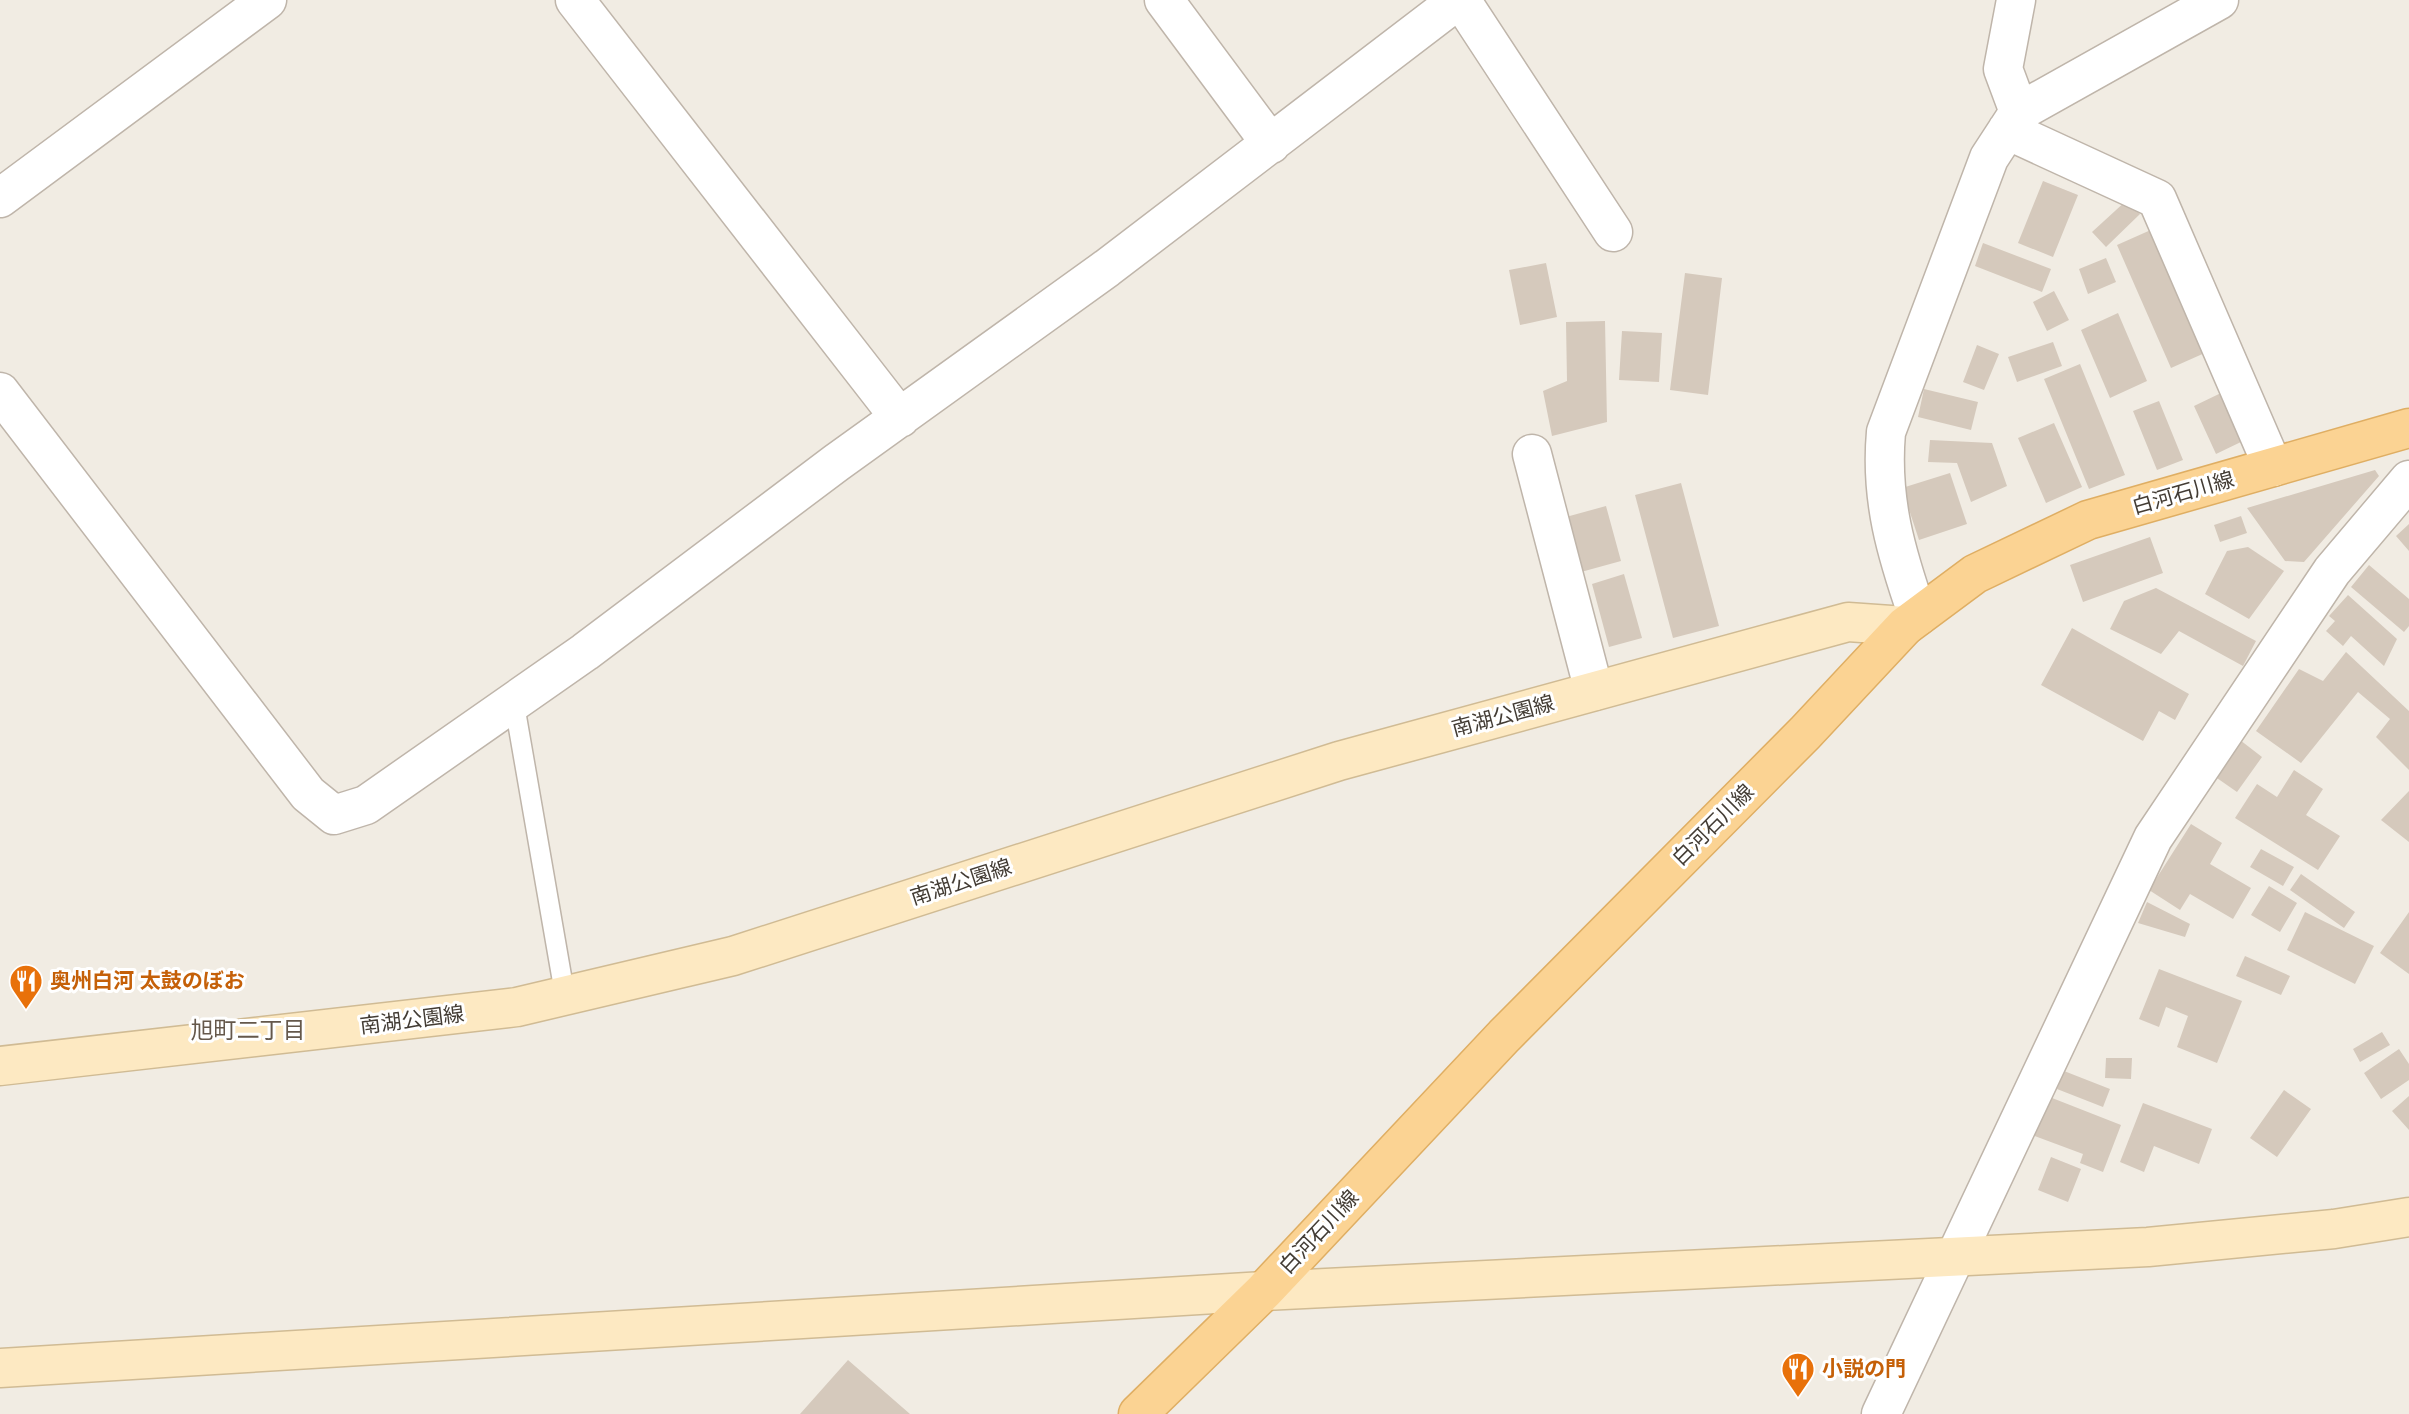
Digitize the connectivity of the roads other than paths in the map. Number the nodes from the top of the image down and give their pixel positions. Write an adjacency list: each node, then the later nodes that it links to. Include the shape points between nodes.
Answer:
1 (267, 0): 9 (street)
2 (575, 0): 12 (street)
3 (1164, 0): 8 (street)
4 (1459, 0): 8 (street); 10 (street)
5 (2015, 0): 7 (street, via 2003,69)
6 (2220, 0): 7 (street)
7 (2013, 121): 15 (street, via 2157,199); 17 (street, via 1989,158 1886,432 1883,471)
8 (1271, 144): 12 (street)
9 (0, 198)
10 (1613, 232)
11 (0, 392): 19 (street, via 309,794 334,815 366,806)
12 (900, 418): 19 (street)
13 (2409, 428): 15 (main road, 白河石川線)
14 (1532, 454): 18 (street)
15 (2273, 467): 17 (main road, 白河石川線, via 2088,520 1975,573)
16 (2409, 480): 23 (street, via 2332,571 2152,838)
17 (1911, 621): 18 (street, 南湖公園線, via 1848,622); 24 (main road, 白河石川線, via 1504,1036)
18 (1594, 691): 20 (street, 南湖公園線, via 1339,761 733,956)
19 (514, 702): 20 (lane)
20 (565, 996): 21 (street, 南湖公園線, via 504,1009)
21 (0, 1066)
22 (2409, 1217): 23 (street, via 2148,1247)
23 (1952, 1259): 24 (street); 27 (street)
24 (1264, 1291): 25 (street); 26 (main road, 白河石川線)
25 (0, 1368)
26 (1139, 1414)
27 (1881, 1414)

